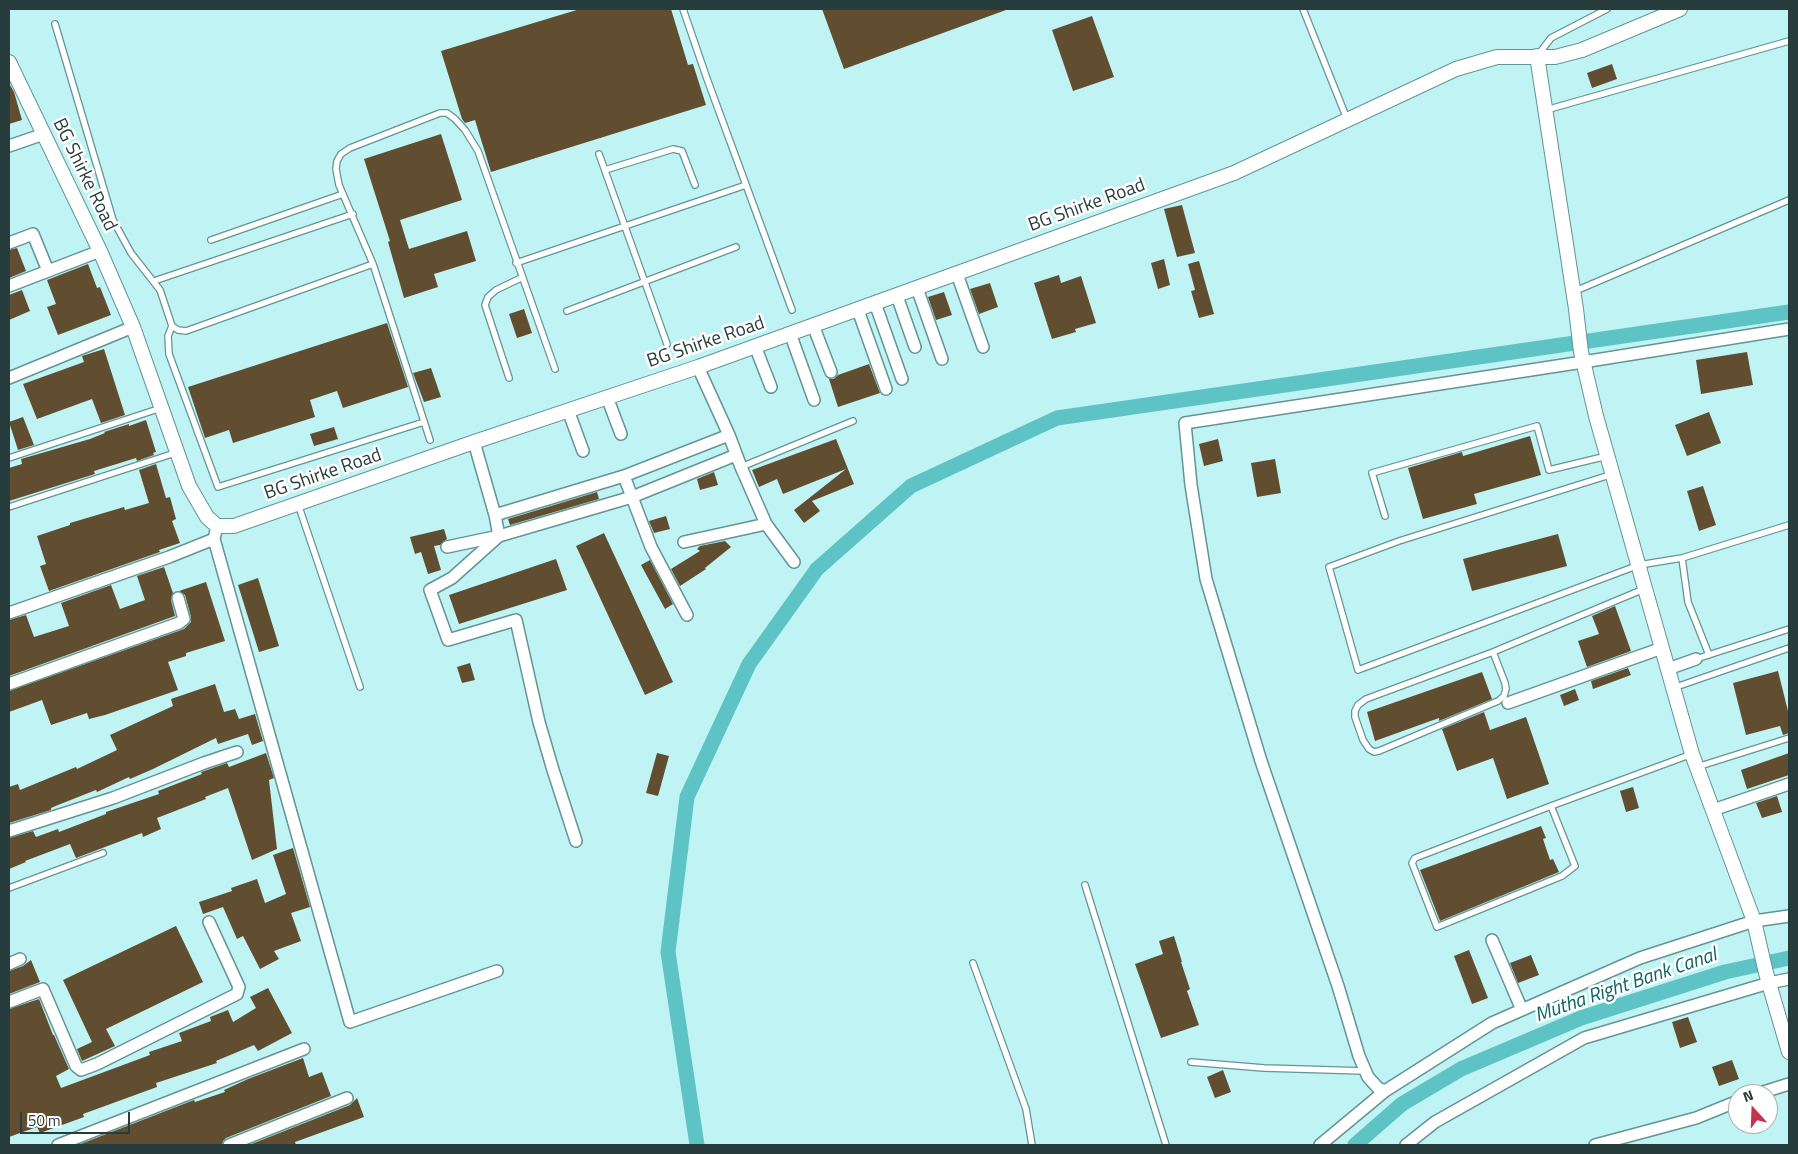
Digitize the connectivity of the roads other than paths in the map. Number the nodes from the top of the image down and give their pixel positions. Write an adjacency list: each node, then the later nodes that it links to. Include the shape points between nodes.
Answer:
1 (683, 9): 16 (lane)
2 (1303, 9): 10 (lane)
3 (1607, 9): 7 (lane, via 1551,38)
4 (1680, 9): 7 (street, BG Shirke Road, via 1582,50 1555,57)
5 (55, 24): 30 (lane, via 112,220 136,260)
6 (1789, 41): 9 (lane)
7 (1537, 56): 9 (street); 10 (street, BG Shirke Road, via 1497,57 1456,68)
8 (9, 62): 11 (street, BG Shirke Road)
9 (1545, 110): 34 (street)
10 (1347, 119): 28 (street, BG Shirke Road, via 1234,173)
11 (44, 134): 12 (street); 24 (street, BG Shirke Road)
12 (9, 146)
13 (599, 154): 14 (lane)
14 (605, 170): 15 (lane, via 673,149 682,151); 20 (lane)
15 (695, 184)
16 (746, 185): 20 (lane); 38 (lane)
17 (343, 194): 19 (lane); 21 (lane); 25 (lane, via 336,169 341,154 447,112 465,130 478,151)
18 (1789, 200): 34 (lane)
19 (352, 214): 26 (lane); 30 (lane)
20 (625, 226): 25 (lane); 31 (lane)
21 (211, 240)
22 (9, 243): 27 (street, via 33,234)
23 (736, 247): 31 (lane)
24 (100, 251): 27 (street); 42 (street, BG Shirke Road)
25 (516, 263): 29 (lane)
26 (373, 264): 41 (lane, via 186,331); 64 (lane)
27 (48, 271): 32 (street)
28 (957, 274): 33 (street, BG Shirke Road); 48 (street)
29 (521, 278): 52 (lane); 55 (lane, via 496,290 484,305)
30 (154, 281): 41 (lane)
31 (645, 281): 37 (lane); 45 (lane)
32 (9, 286)
33 (917, 288): 35 (street, BG Shirke Road); 50 (street)
34 (1573, 292): 49 (street)
35 (897, 296): 36 (street, BG Shirke Road); 47 (street)
36 (875, 304): 39 (street, BG Shirke Road); 56 (street)
37 (567, 310)
38 (792, 310)
39 (858, 310): 40 (street, BG Shirke Road); 58 (street)
40 (813, 325): 44 (street, BG Shirke Road); 53 (street)
41 (172, 326): 64 (lane, via 168,336 170,354 218,487)
42 (133, 327): 54 (street); 61 (street, BG Shirke Road)
43 (1789, 329): 49 (street)
44 (790, 333): 46 (street, BG Shirke Road); 60 (street)
45 (667, 344)
46 (755, 346): 51 (street, BG Shirke Road); 57 (street)
47 (914, 346)
48 (983, 347)
49 (1582, 357): 72 (street); 132 (street, via 1185,423 1190,485 1206,579 1261,761)
50 (942, 359)
51 (698, 366): 59 (street, BG Shirke Road); 66 (street)
52 (555, 369)
53 (831, 372)
54 (9, 378)
55 (509, 378)
56 (902, 379)
57 (771, 387)
58 (886, 389)
59 (607, 397): 62 (street, BG Shirke Road); 65 (street)
60 (814, 400)
61 (162, 407): 70 (street, BG Shirke Road); 73 (lane)
62 (568, 410): 68 (street, BG Shirke Road); 69 (street)
63 (853, 421): 74 (lane)
64 (424, 422): 67 (lane)
65 (621, 434)
66 (729, 435): 71 (street); 76 (street)
67 (430, 440)
68 (474, 442): 78 (street, BG Shirke Road); 80 (street)
69 (583, 451)
70 (178, 452): 79 (lane); 84 (street, BG Shirke Road, via 189,486)
71 (736, 455): 74 (street); 77 (street)
72 (1607, 456): 75 (street); 81 (lane, via 1549,470 1537,426 1372,473)
73 (9, 458)
74 (741, 467): 82 (street)
75 (1612, 474): 90 (street); 90 (lane, via 1329,567 1358,670)
76 (624, 476): 77 (street); 80 (street)
77 (632, 497): 85 (street); 94 (street, via 651,546)
78 (298, 504): 84 (street, BG Shirke Road); 103 (lane)
79 (9, 507)
80 (495, 516): 85 (street)
81 (1385, 516)
82 (766, 524): 86 (street); 89 (street)
83 (1789, 526): 88 (lane)
84 (216, 533): 93 (street, via 169,557); 124 (street, via 350,1022)
85 (498, 536): 87 (street); 113 (street, via 452,578 430,590 448,640 516,620 553,770)
86 (684, 542)
87 (446, 547)
88 (1682, 558): 90 (lane); 99 (lane, via 1688,602)
89 (794, 562)
90 (1639, 565): 91 (street)
91 (1646, 588): 96 (street); 98 (lane)
92 (178, 598): 102 (street, via 184,614 179,623)
93 (9, 613)
94 (687, 615)
95 (1789, 629): 99 (lane)
96 (1662, 648): 101 (street); 105 (street)
97 (1789, 648): 104 (lane)
98 (1493, 652): 98 (lane, via 1366,699 1358,705 1355,717 1369,749 1379,751 1498,701 1504,696 1505,682)
99 (1709, 655): 100 (lane)
100 (1696, 659): 101 (street)
101 (1668, 669): 104 (street)
102 (9, 684)
103 (360, 687)
104 (1673, 688): 108 (street)
105 (1508, 703)
106 (1789, 738): 108 (lane)
107 (237, 752): 112 (street)
108 (1695, 760): 110 (lane); 111 (street)
109 (1789, 784): 111 (street)
110 (1551, 806): 110 (lane, via 1415,858 1412,863 1436,927 1562,876 1575,866)
111 (1713, 810): 118 (street)
112 (9, 832)
113 (576, 841)
114 (103, 853): 116 (lane)
115 (1085, 885): 139 (lane)
116 (9, 888)
117 (1789, 916): 118 (street)
118 (1754, 921): 125 (street); 128 (street, via 1640,958)
119 (209, 922): 127 (street, via 239,987 237,994 98,1064 81,1070 76,1066 43,989)
120 (1492, 940): 128 (street)
121 (20, 959): 123 (street)
122 (973, 963): 138 (lane, via 1026,1108)
123 (9, 964)
124 (497, 971)
125 (1767, 978): 126 (street); 130 (street); 141 (street, via 1584,1038 1435,1122)
126 (1789, 979)
127 (9, 1002)
128 (1522, 1010): 133 (street, via 1492,1023)
129 (304, 1049): 136 (street)
130 (1789, 1052)
131 (1191, 1062): 132 (lane)
132 (1365, 1071): 133 (street, via 1373,1083)
133 (1385, 1091): 140 (street)
134 (347, 1098): 137 (street)
135 (1728, 1105): 142 (street, via 1696,1118)
136 (58, 1145)
137 (229, 1145)
138 (1032, 1145)
139 (1166, 1145)
140 (1320, 1145)
141 (1406, 1145)
142 (1595, 1145)

